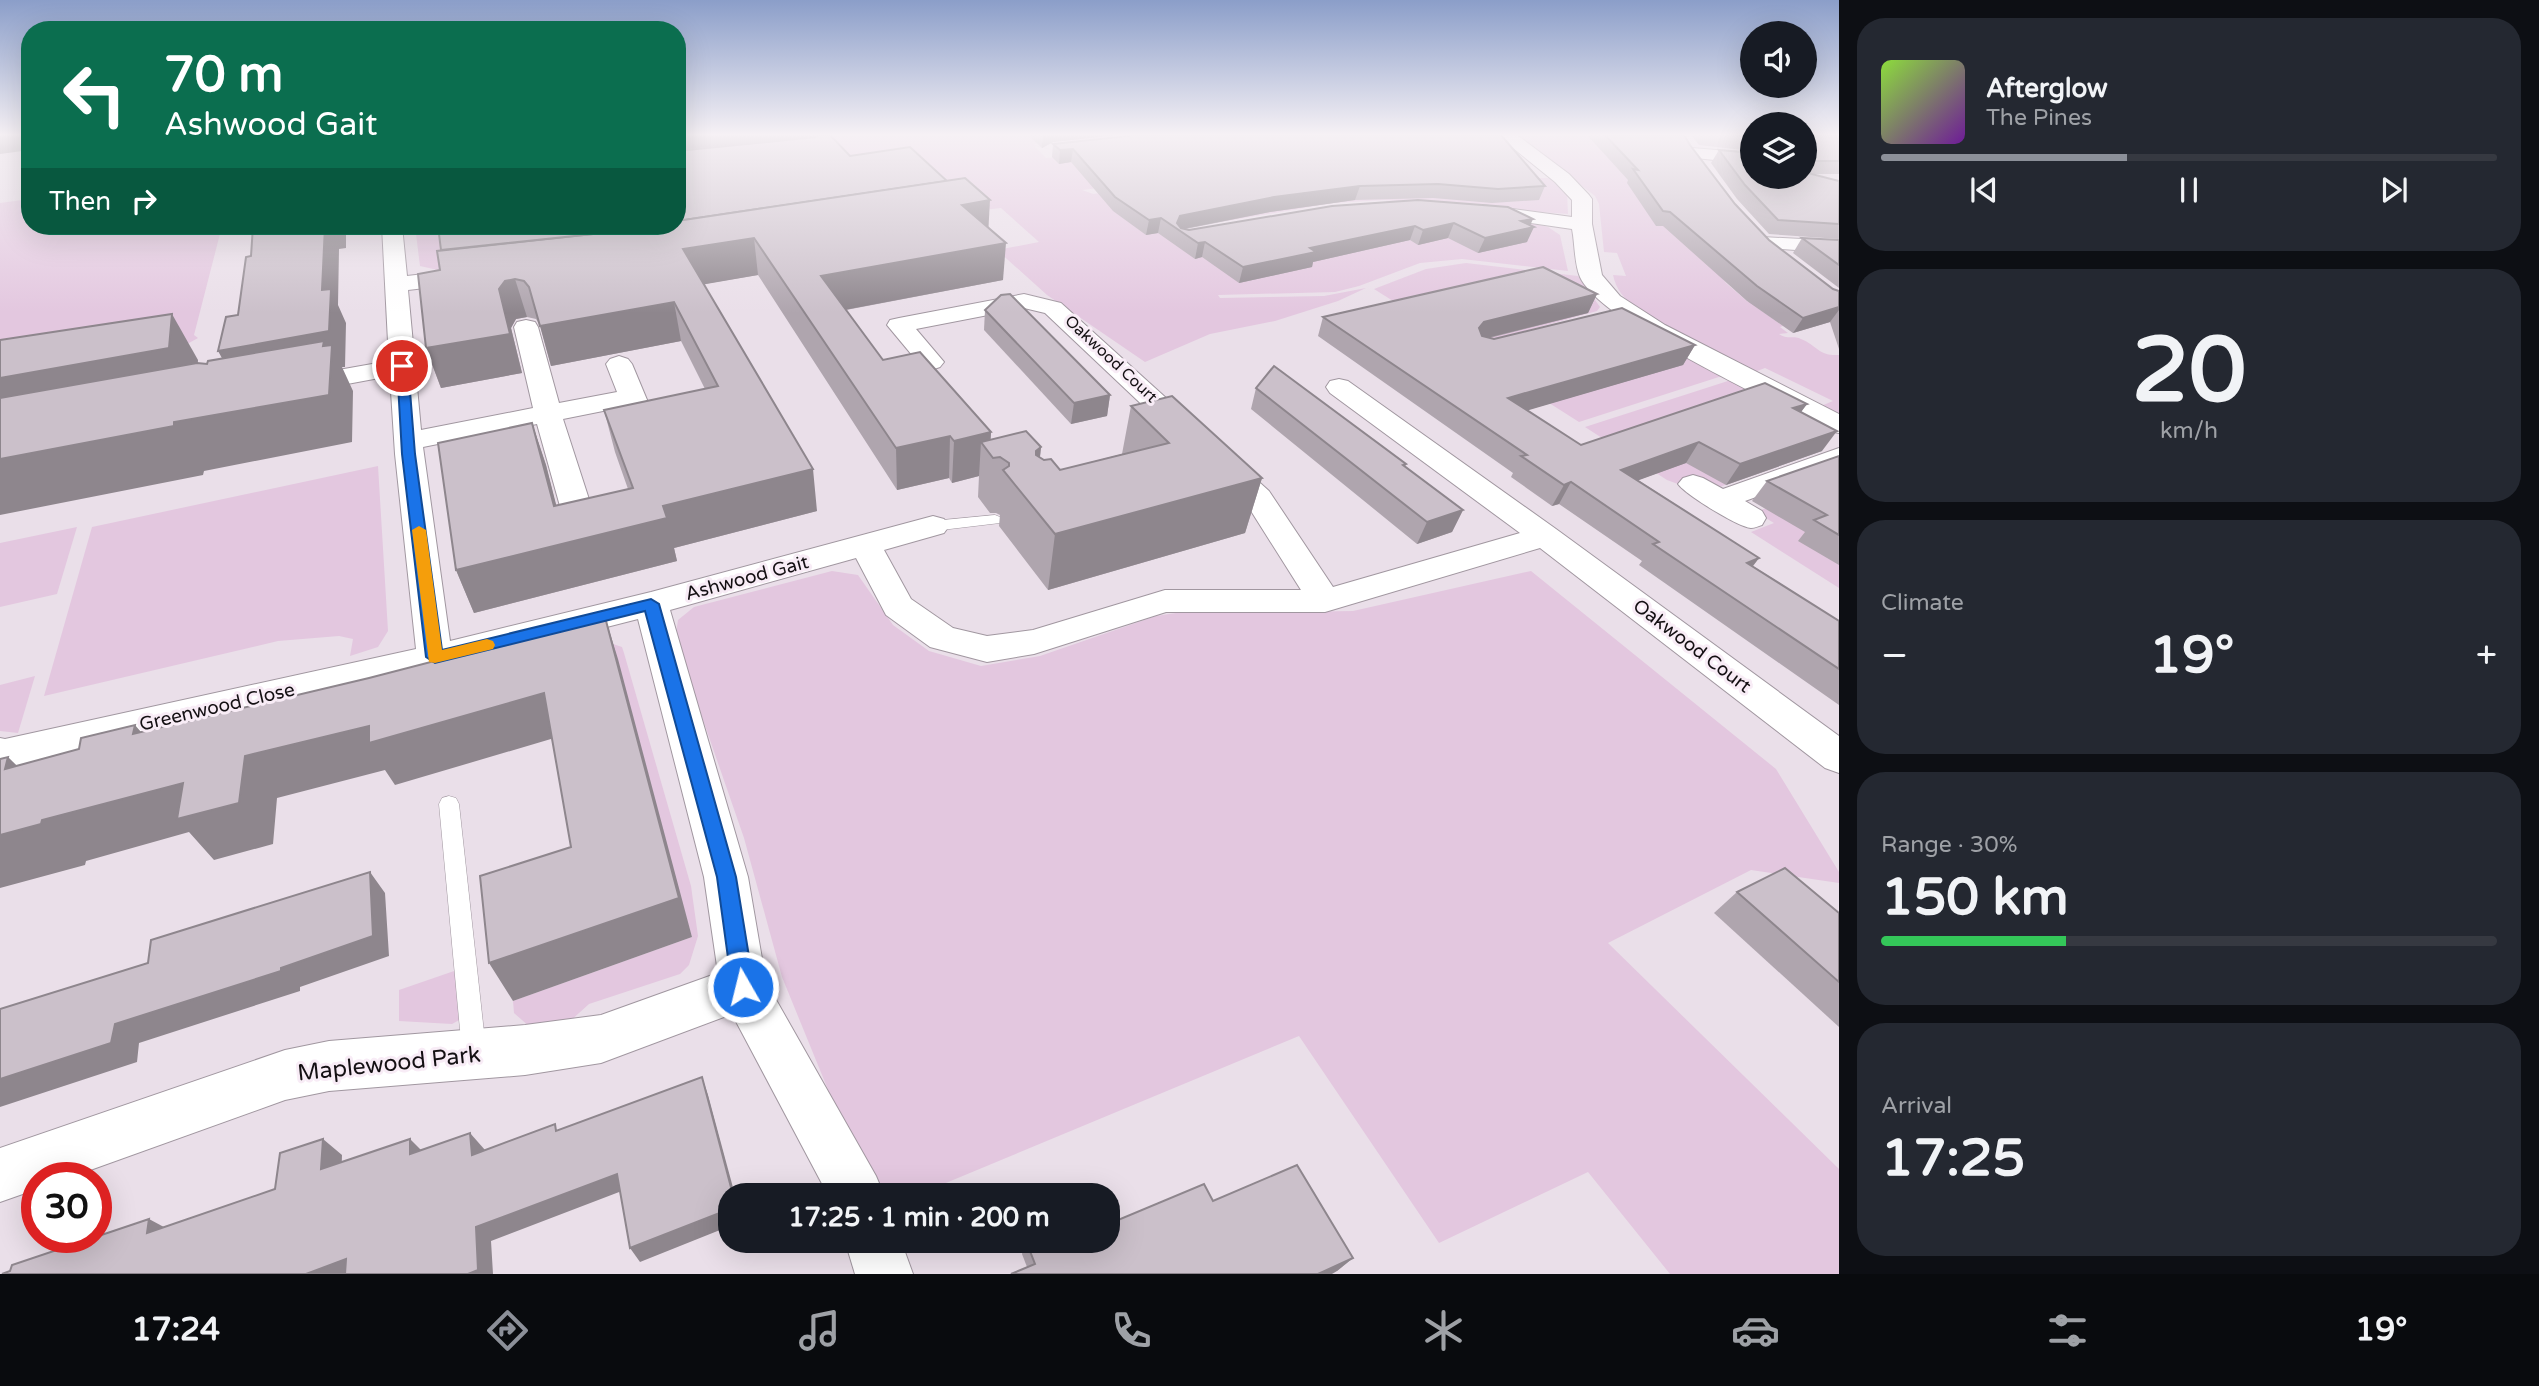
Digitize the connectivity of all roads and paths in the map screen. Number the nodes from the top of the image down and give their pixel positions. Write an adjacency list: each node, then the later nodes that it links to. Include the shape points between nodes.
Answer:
1 (1578, 194): 3 (street, via 1584,204)
2 (1466, 210): 3 (street)
3 (1582, 224): 11 (street, via 1595,282)
4 (1746, 227): 6 (street)
5 (393, 235): 10 (street)
6 (1762, 243): 7 (street); 8 (street)
7 (1839, 247)
8 (1793, 268)
9 (484, 274): 10 (street)
10 (397, 284): 16 (street)
11 (1630, 315): 12 (street); 21 (street)
12 (1594, 321)
13 (526, 327): 20 (street)
14 (931, 362): 33 (street, Oakwood Court, via 899,325 1024,301 1053,308 1258,497)
15 (619, 364): 19 (street)
16 (402, 366): 18 (street); 23 (street)
17 (1339, 387): 31 (street, Oakwood Court)
18 (268, 391)
19 (632, 397): 20 (street); 22 (street)
20 (548, 414): 23 (street); 29 (street)
21 (1839, 425)
22 (645, 429)
23 (408, 441): 35 (street)
24 (1839, 457): 26 (street)
25 (1693, 484): 26 (street)
26 (1720, 500): 27 (street)
27 (1751, 518)
28 (995, 520): 30 (lane)
29 (581, 524)
30 (933, 526): 32 (street, Ashwood Gait)
31 (1545, 536): 33 (street); 37 (street, Oakwood Court)
32 (866, 545): 33 (street, via 898,607 942,638 987,649 1034,642 1164,601); 34 (street, Ashwood Gait)
33 (1325, 601)
34 (651, 604): 35 (street, Ashwood Gait); 39 (street, via 726,877)
35 (435, 657): 36 (street, Greenwood Close)
36 (0, 753)
37 (1839, 757)
38 (449, 804): 40 (lane)
39 (743, 987): 40 (street, Maplewood Park, via 601,1039); 42 (street)
40 (475, 1055): 41 (street, Maplewood Park, via 329,1066 285,1074)
41 (0, 1175)
42 (851, 1183)
43 (877, 1253): 44 (street)
44 (884, 1274)

